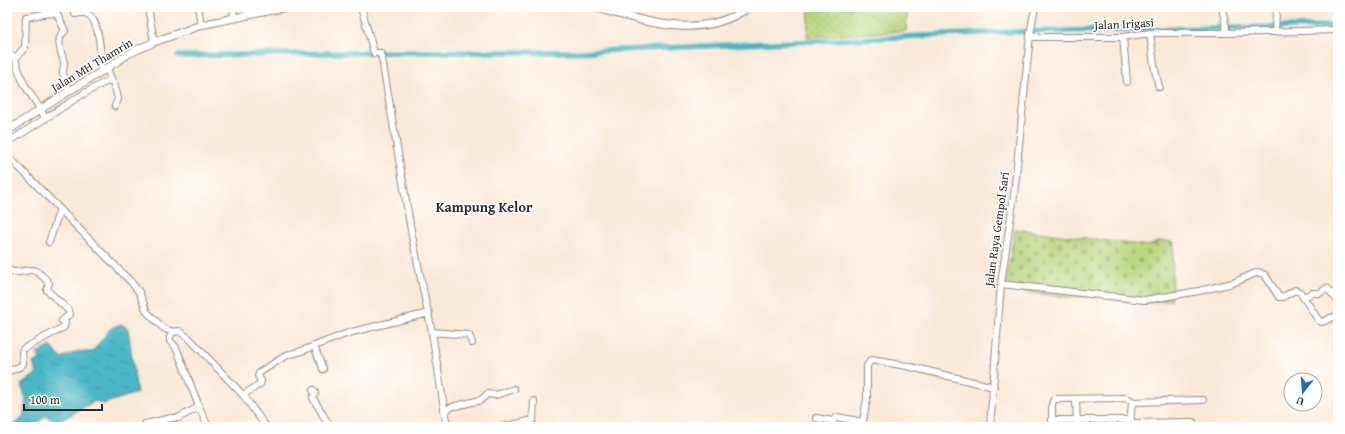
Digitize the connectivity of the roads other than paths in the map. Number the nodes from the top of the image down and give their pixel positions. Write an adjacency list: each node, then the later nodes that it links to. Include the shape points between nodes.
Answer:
1 (36, 7): 15 (street)
2 (148, 7): 24 (street)
3 (198, 7): 17 (street)
4 (234, 7): 16 (street)
5 (288, 7): 12 (street, Jalan MH Thamrin)
6 (361, 7): 42 (street, via 374,53 381,53 412,236)
7 (593, 7): 8 (street, via 653,23 692,26 721,21 740,14)
8 (749, 7)
9 (1035, 7): 22 (street, Jalan Raya Gempol Sari)
10 (1222, 7): 20 (street)
11 (1280, 7): 18 (street, via 1276,10)
12 (279, 8): 16 (street, Jalan MH Thamrin)
13 (55, 10): 15 (street); 30 (street, via 65,31 60,34 60,51)
14 (75, 14): 27 (street, via 84,13 92,18)
15 (37, 15): 26 (street, via 26,17 25,47)
16 (234, 19): 17 (street, Jalan MH Thamrin)
17 (201, 25): 24 (street, Jalan MH Thamrin)
18 (1275, 29): 19 (street, Jalan Irigasi); 20 (street, Jalan Irigasi)
19 (1338, 30)
20 (1227, 31): 21 (street, Jalan Irigasi)
21 (1150, 33): 23 (street, Jalan Irigasi); 29 (street)
22 (1030, 34): 23 (street, Jalan Irigasi); 39 (street, Jalan Raya Gempol Sari, via 1014,195)
23 (1123, 37): 28 (street)
24 (154, 42): 27 (street, Jalan MH Thamrin, via 128,54)
25 (7, 58): 26 (street, via 13,56)
26 (15, 59): 32 (street, via 23,82)
27 (107, 74): 30 (street, Jalan MH Thamrin); 31 (street, via 116,90 118,99); 32 (street, via 83,94)
28 (1127, 82)
29 (1159, 87)
30 (69, 91): 32 (street, Jalan MH Thamrin)
31 (115, 106)
32 (43, 115): 33 (street, Jalan MH Thamrin); 33 (street)
33 (11, 132): 34 (street)
34 (7, 143)
35 (7, 155): 36 (street)
36 (60, 209): 37 (street); 44 (street, via 131,282 139,292 147,312 165,329)
37 (49, 242)
38 (7, 269): 49 (street, via 18,272 36,271 49,283 47,290 70,312 62,321 65,323 64,327 23,349 21,366)
39 (1000, 284): 40 (street, via 1145,300 1233,283 1258,272 1265,275 1279,297 1295,290); 50 (street, Jalan Raya Gempol Sari)
40 (1304, 297): 41 (street, via 1320,293 1327,288); 43 (street, via 1319,321)
41 (1338, 301)
42 (429, 313): 45 (street); 47 (street, via 348,333)
43 (1338, 315)
44 (173, 332): 53 (street, via 179,331 188,337); 58 (street, via 170,341 178,352)
45 (432, 332): 46 (street, via 469,334); 59 (street)
46 (472, 343)
47 (314, 346): 48 (street); 53 (street, via 287,355 260,372 260,384)
48 (323, 369)
49 (7, 372)
50 (994, 387): 68 (street, via 871,360 867,366 868,393); 74 (street, Jalan Raya Gempol Sari)
51 (514, 389): 59 (street, via 496,395 487,394 481,400)
52 (313, 390): 71 (street, via 313,398)
53 (242, 395): 69 (street)
54 (1076, 399): 57 (street, via 1126,398); 61 (street, via 1053,400); 62 (street)
55 (1203, 400): 57 (street)
56 (534, 401): 67 (street, via 534,419)
57 (1132, 402): 64 (street)
58 (199, 407): 65 (street, via 178,418); 70 (street)
59 (444, 410): 72 (street)
60 (816, 418): 66 (street)
61 (1053, 420): 62 (street); 75 (street)
62 (1077, 420): 64 (street); 76 (street)
63 (1193, 422): 64 (street)
64 (1130, 423)
65 (145, 424)
66 (832, 424): 68 (street, via 837,417)
67 (526, 425): 73 (street)
68 (862, 425)
69 (263, 426)
70 (208, 427)
71 (330, 427)
72 (447, 427)
73 (502, 427)
74 (990, 427)
75 (1052, 427)
76 (1077, 427)

